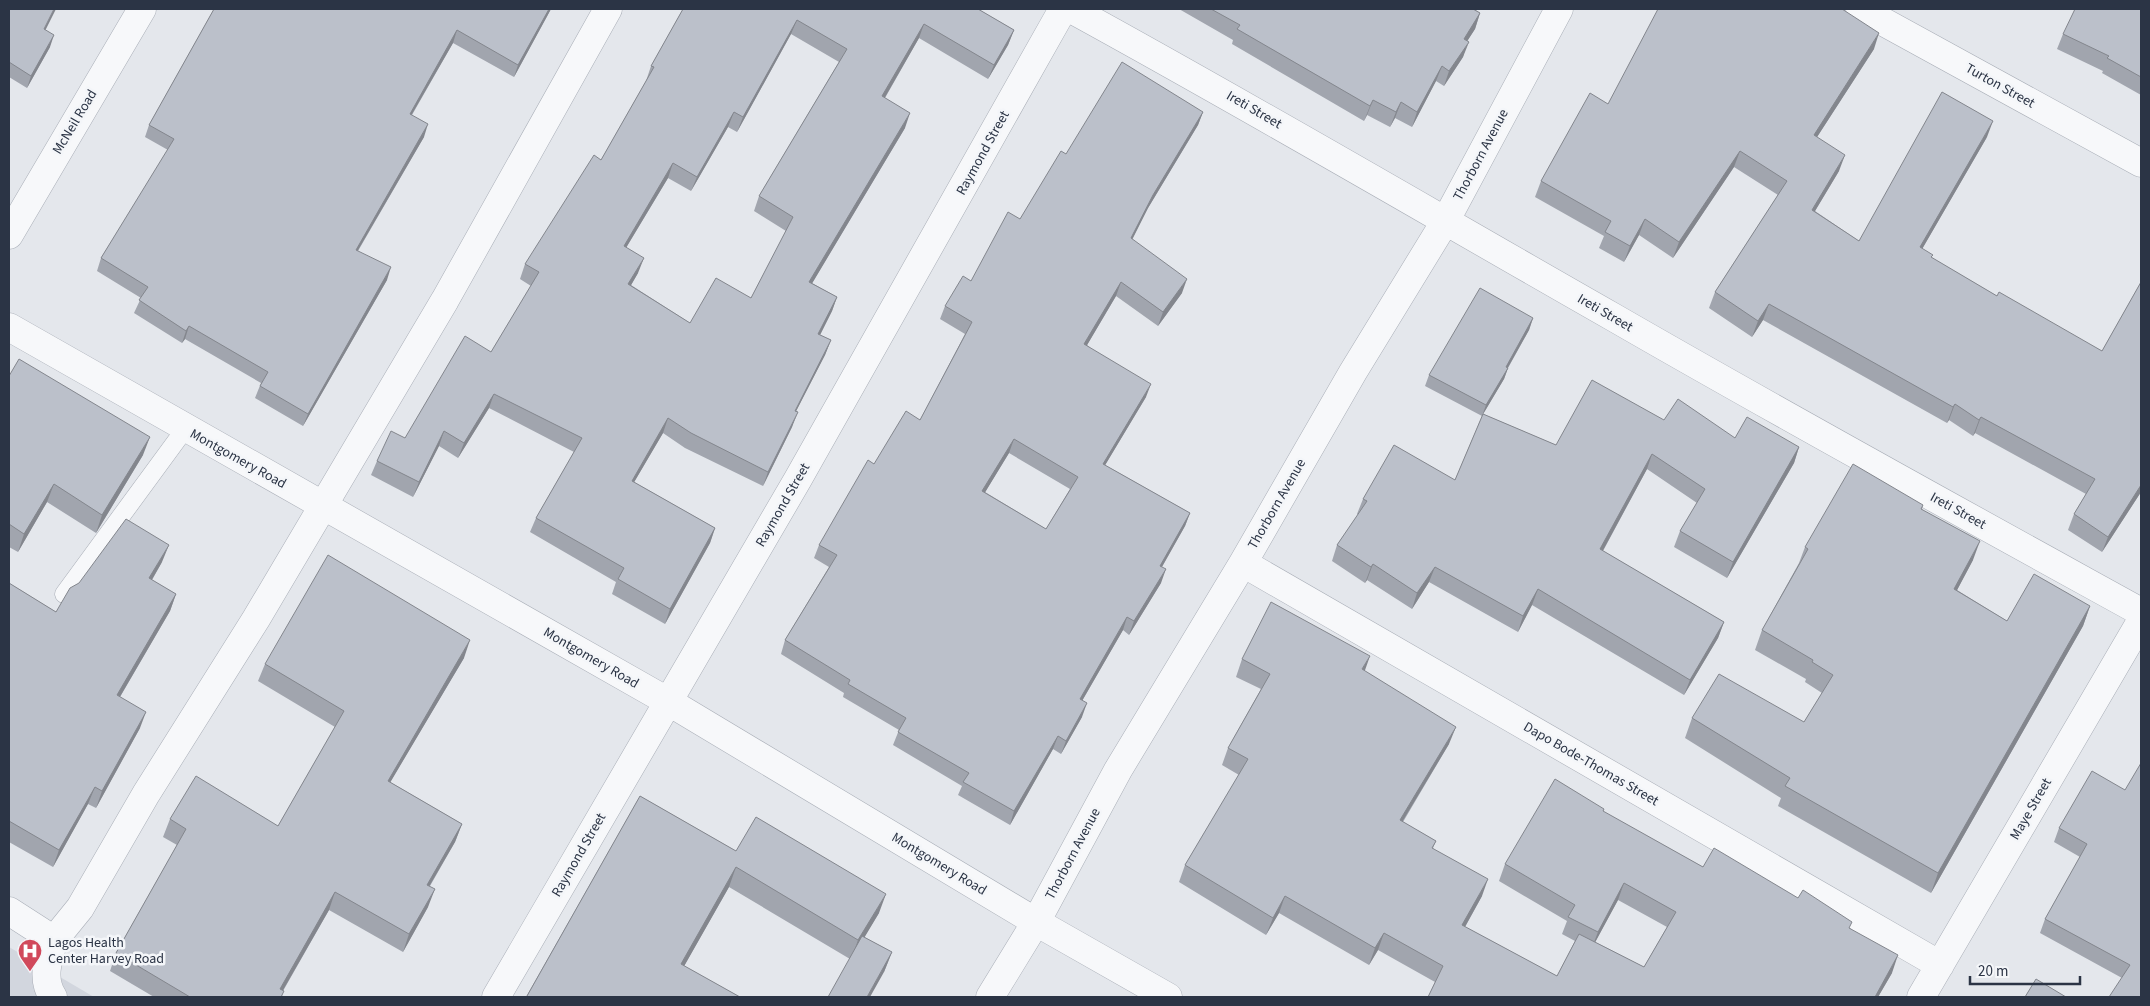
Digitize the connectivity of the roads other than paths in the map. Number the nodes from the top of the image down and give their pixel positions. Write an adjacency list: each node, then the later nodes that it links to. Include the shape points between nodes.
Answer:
1 (142, 9): 9 (street, McNeil Road)
2 (608, 9): 12 (street, via 444,300)
3 (1063, 9): 17 (street, Raymond Street)
4 (1071, 9): 8 (street, Ireti Street)
5 (1559, 9): 8 (street, Thorborn Avenue)
6 (1860, 9): 7 (street, Turton Street)
7 (2141, 163)
8 (1446, 220): 13 (street, Thorborn Avenue, via 1353,372); 15 (street, Ireti Street, via 1862,458)
9 (9, 236)
10 (9, 327): 11 (street, Montgomery Road)
11 (185, 429): 12 (street, Montgomery Road); 14 (lane)
12 (322, 506): 17 (street, Montgomery Road); 20 (street, via 80,908)
13 (1243, 563): 19 (street, Thorborn Avenue, via 1118,770); 21 (street, Dapo Bode-Thomas Street)
14 (64, 594)
15 (2141, 612)
16 (2141, 621): 21 (street, Maye Street)
17 (669, 702): 19 (street, Montgomery Road); 23 (street, Raymond Street)
18 (9, 911): 20 (street)
19 (1036, 922): 24 (street, Thorborn Avenue); 25 (street, Montgomery Road)
20 (54, 940): 22 (street, via 46,967 49,992)
21 (1940, 965): 26 (street, Maye Street)
22 (53, 997)
23 (496, 997)
24 (990, 997)
25 (1168, 997)
26 (1921, 997)

